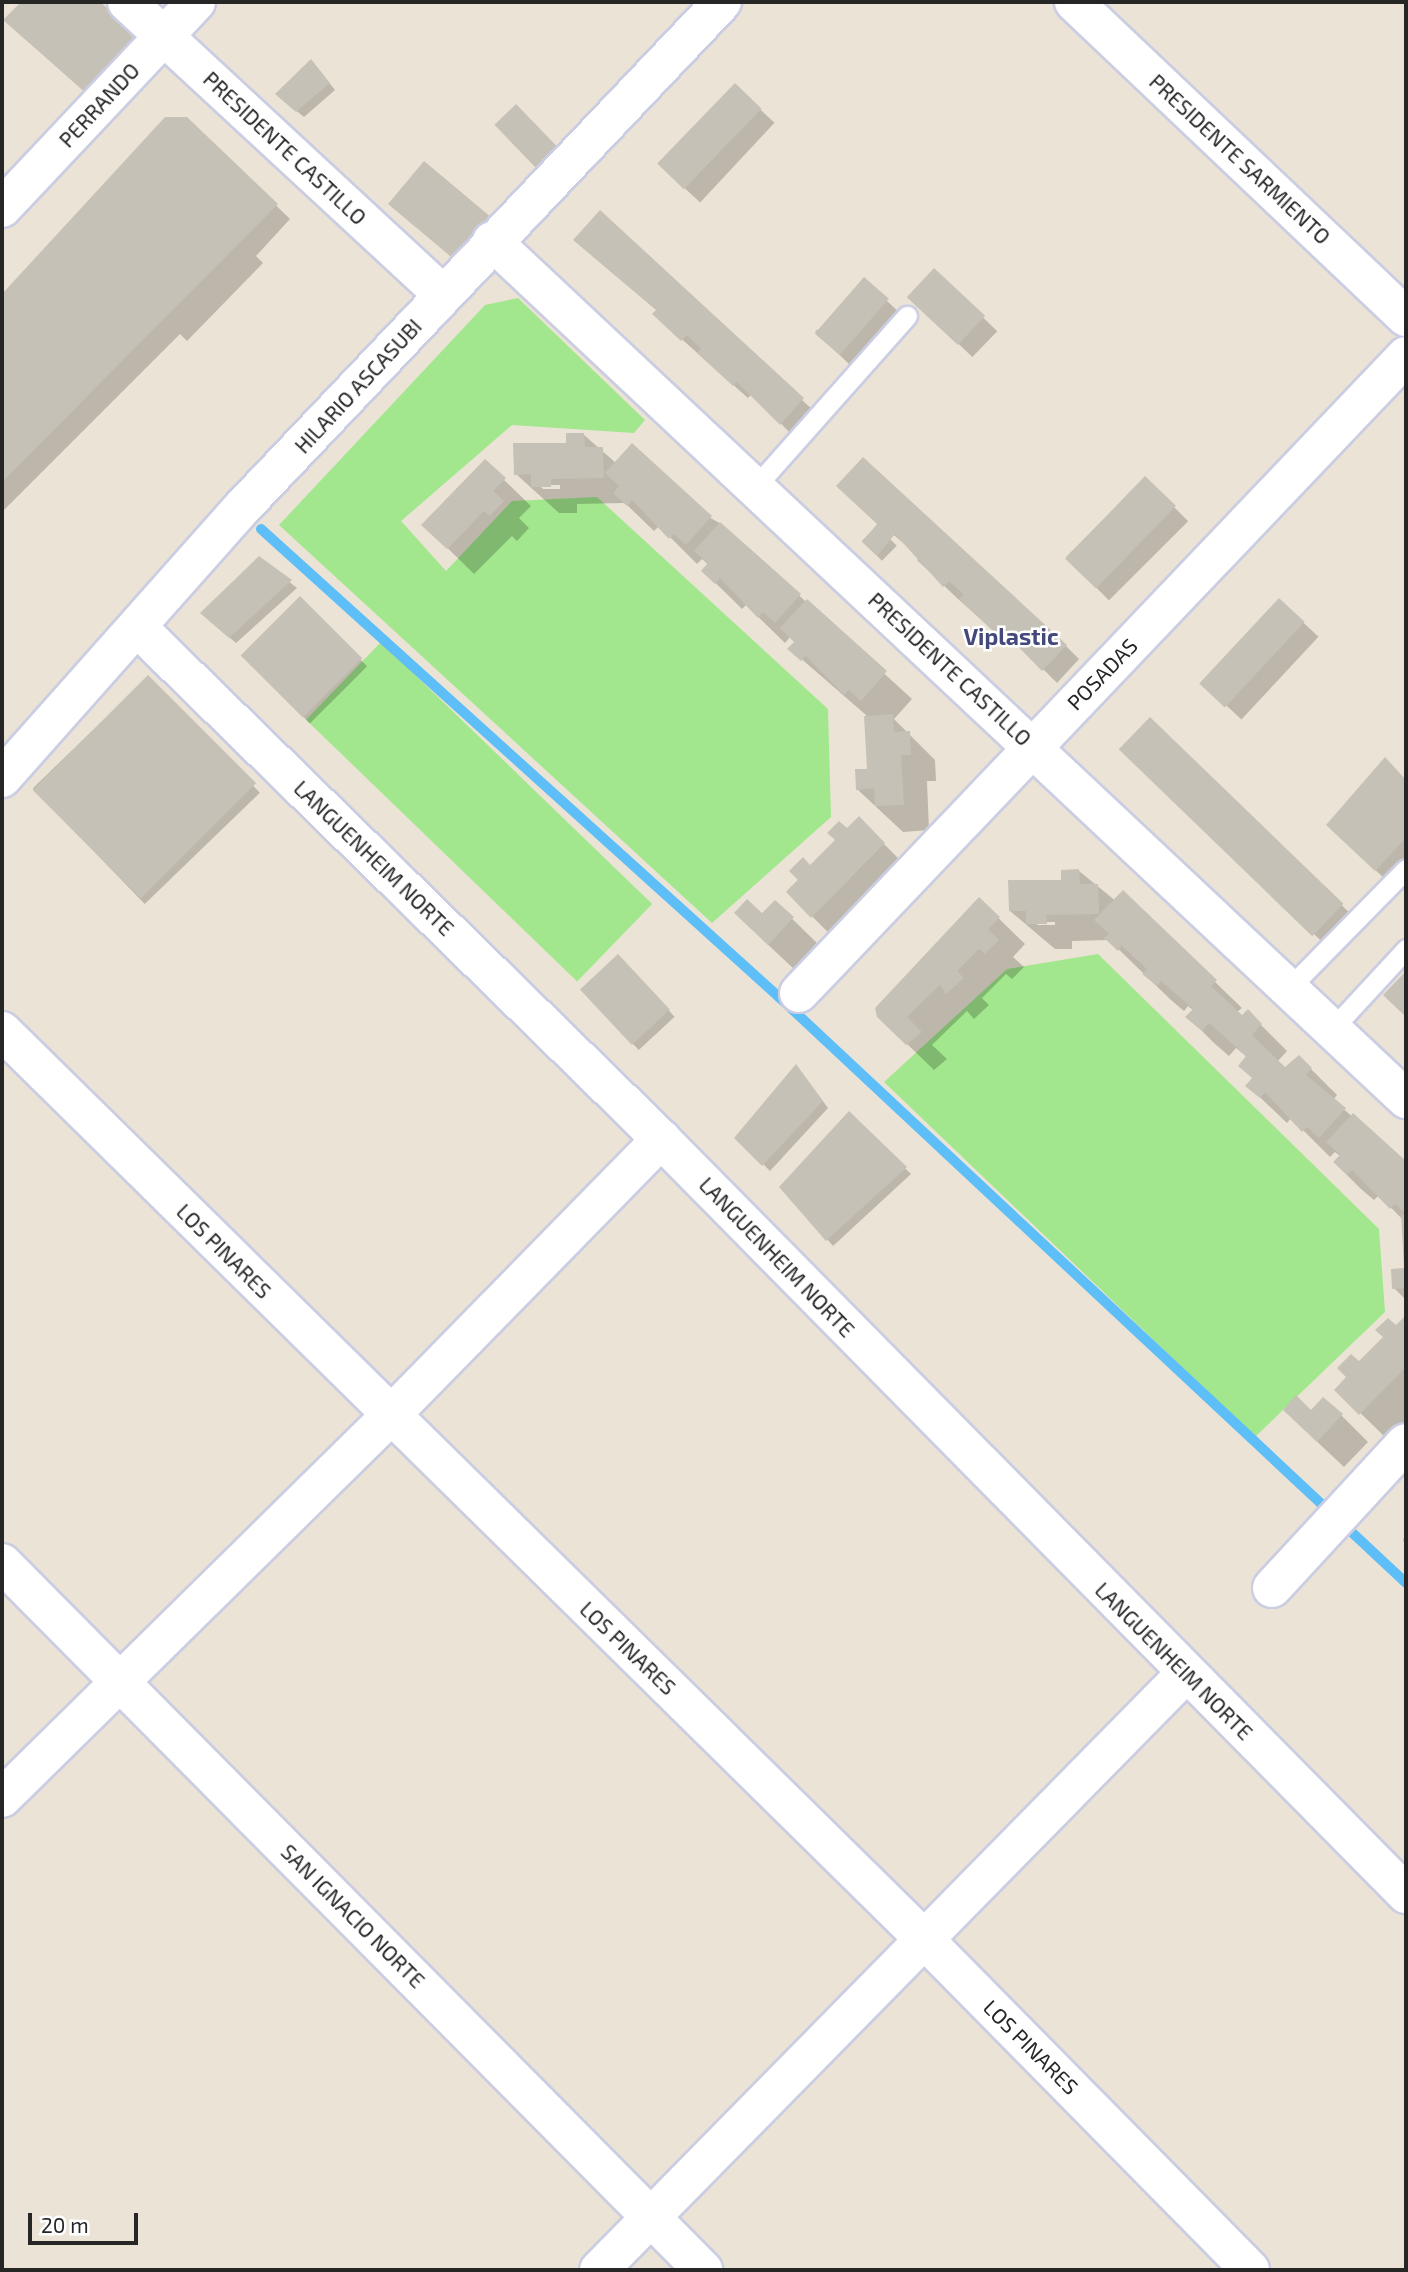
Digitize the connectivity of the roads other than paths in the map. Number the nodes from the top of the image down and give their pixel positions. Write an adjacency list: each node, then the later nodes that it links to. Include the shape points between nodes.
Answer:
1 (127, 2): 5 (street, PRESIDENTE CASTILLO)
2 (197, 2): 5 (street, PERRANDO)
3 (722, 2): 7 (street, HILARIO ASCASUBI)
4 (1074, 2): 10 (street, PRESIDENTE SARMIENTO)
5 (164, 36): 6 (street, PERRANDO); 8 (street, PRESIDENTE CASTILLO)
6 (2, 208)
7 (492, 241): 8 (street, HILARIO ASCASUBI); 12 (street, PRESIDENTE CASTILLO)
8 (443, 295): 13 (street, HILARIO ASCASUBI, via 240,510)
9 (906, 316): 12 (lane)
10 (1406, 317)
11 (1406, 356): 14 (street, POSADAS)
12 (755, 487): 14 (street, PRESIDENTE CASTILLO)
13 (139, 629): 15 (street, HILARIO ASCASUBI); 23 (street, LANGUENHEIM NORTE)
14 (1033, 747): 18 (street, PRESIDENTE CASTILLO); 19 (street, POSADAS)
15 (4, 772)
16 (1406, 869): 18 (lane)
17 (1406, 949): 20 (lane)
18 (1290, 987): 20 (street, PRESIDENTE CASTILLO)
19 (799, 993)
20 (1334, 1027): 22 (street, PRESIDENTE CASTILLO)
21 (2, 1031): 24 (street, LOS PINARES)
22 (1406, 1099)
23 (662, 1139): 24 (street); 28 (street, LANGUENHEIM NORTE)
24 (390, 1416): 29 (street); 32 (street, LOS PINARES)
25 (1406, 1443): 27 (street)
26 (2, 1563): 29 (street, SAN IGNACIO NORTE)
27 (1272, 1588)
28 (1186, 1673): 31 (street, LANGUENHEIM NORTE); 32 (street)
29 (120, 1681): 30 (street); 33 (street, SAN IGNACIO NORTE)
30 (2, 1798)
31 (1406, 1894)
32 (922, 1937): 33 (street); 36 (street, LOS PINARES)
33 (651, 2218): 34 (street); 35 (street, SAN IGNACIO NORTE)
34 (598, 2270)
35 (703, 2270)
36 (1250, 2270)

